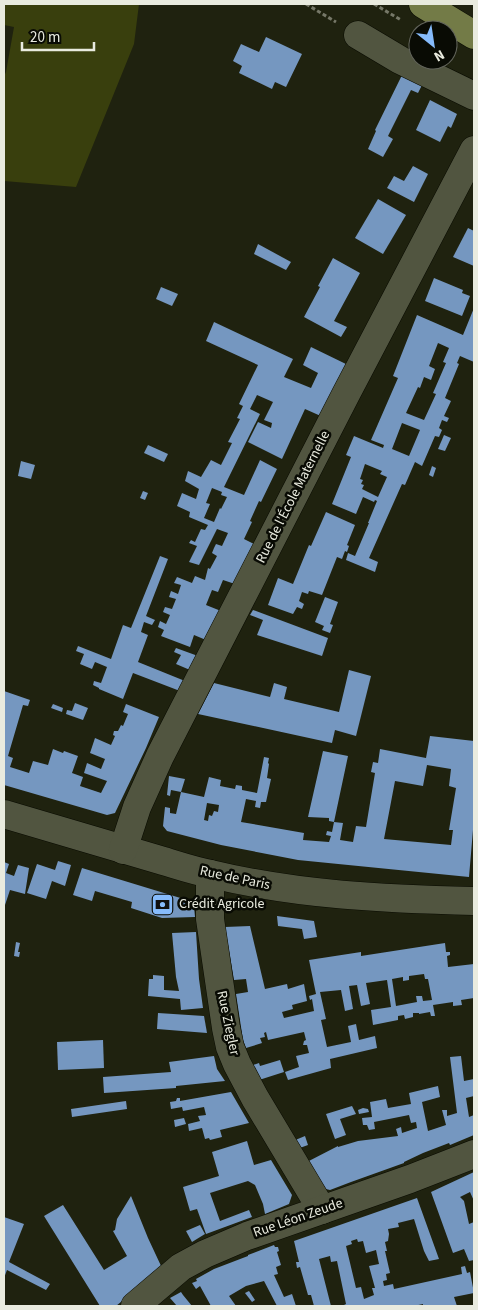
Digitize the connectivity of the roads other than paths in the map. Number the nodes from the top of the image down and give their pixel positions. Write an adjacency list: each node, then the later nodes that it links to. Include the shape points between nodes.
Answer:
1 (413, 13): 3 (main road)
2 (358, 35): 4 (street, via 400,60)
3 (474, 35)
4 (474, 96)
5 (474, 150): 7 (street, Rue de l'École Maternelle, via 164,749 137,807)
6 (4, 814): 7 (street, Rue de Paris)
7 (123, 850): 8 (street, Rue de Paris)
8 (210, 874): 9 (street, Rue de Paris, via 307,892); 11 (street, Rue Ziegler, via 210,919 230,1047 255,1098)
9 (474, 901)
10 (474, 1154): 11 (street, Rue Léon Zeude)
11 (322, 1210): 12 (street, Rue Léon Zeude, via 205,1254 181,1267)
12 (135, 1306)

